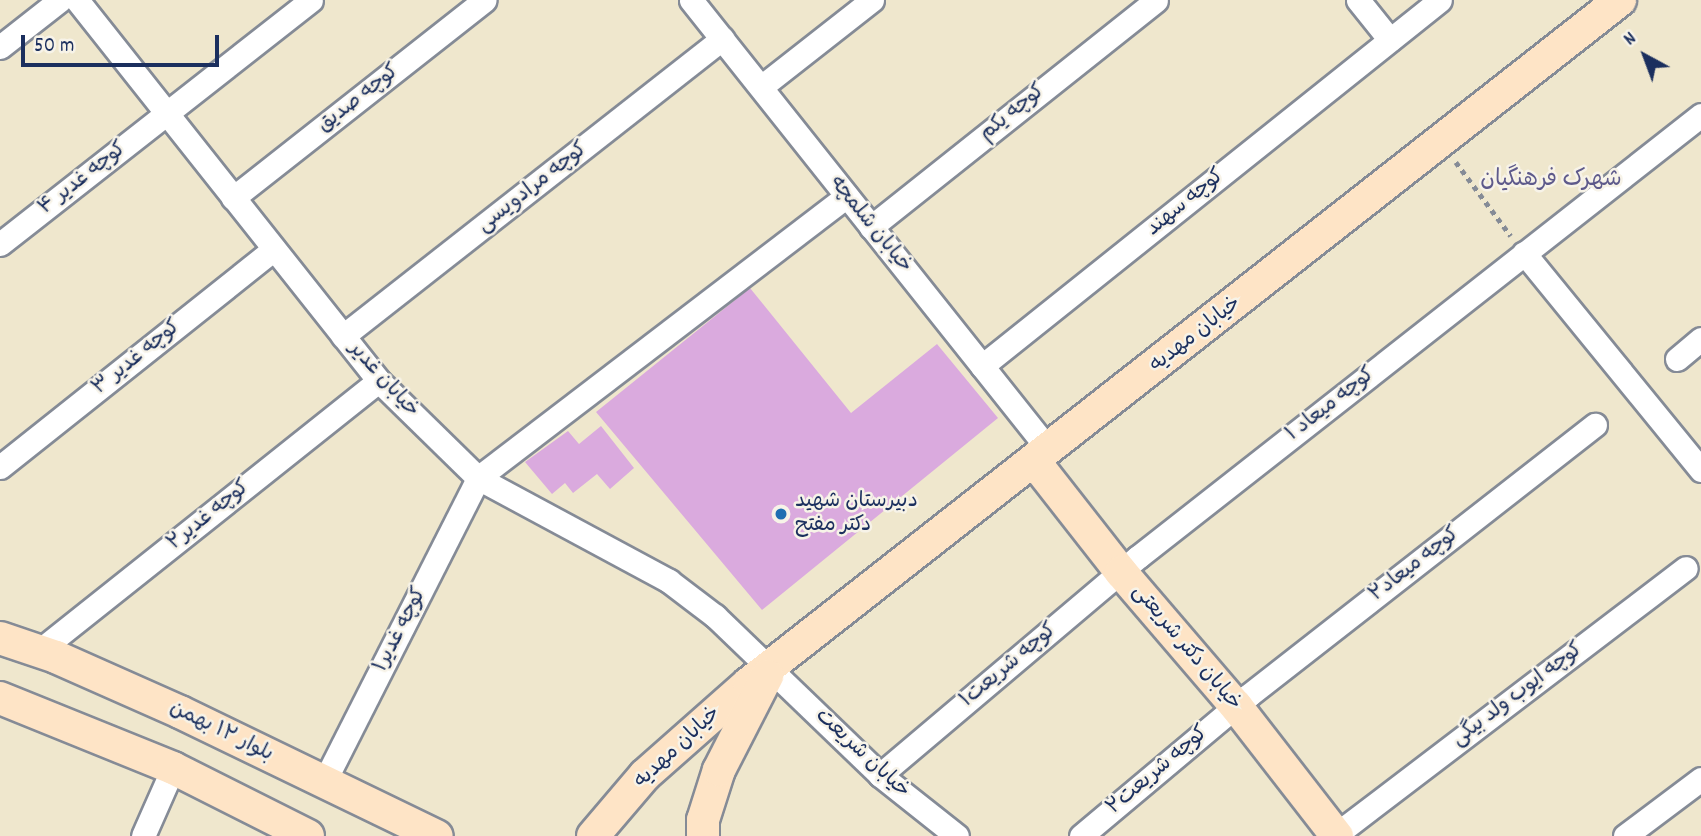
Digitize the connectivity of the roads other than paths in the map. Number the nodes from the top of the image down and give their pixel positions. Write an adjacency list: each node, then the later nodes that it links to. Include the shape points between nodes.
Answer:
1 (60, 0): 13 (street)
2 (77, 0): 15 (street, خیابان غدیر)
3 (311, 0): 15 (street, کوچه غدیر ۴)
4 (485, 0): 18 (street, کوچه صدیق)
5 (691, 0): 11 (street, خیابان شلمچه)
6 (872, 0): 14 (street)
7 (1156, 0): 19 (street, کوچه یکم)
8 (1358, 0): 12 (street)
9 (1440, 0): 12 (street, کوچه سهند)
10 (1620, 0): 29 (street, خیابان مهدیه)
11 (722, 39): 14 (street, خیابان شلمچه); 23 (street, کوچه مرادویسی)
12 (1390, 40): 26 (street, کوچه سهند)
13 (0, 47)
14 (761, 87): 17 (street, خیابان شلمچه)
15 (167, 114): 18 (street, خیابان غدیر); 20 (street, کوچه غدیر ۴)
16 (1701, 115): 22 (street, کوچه میعاد ۱)
17 (847, 195): 19 (street, خیابان شلمچه); 32 (street)
18 (233, 198): 21 (street, خیابان غدیر)
19 (871, 226): 26 (street, خیابان شلمچه)
20 (0, 244)
21 (274, 249): 23 (street, خیابان غدیر); 30 (street, کوچه غدیر ۳)
22 (1524, 253): 31 (street); 33 (street, کوچه میعاد ۱)
23 (344, 337): 27 (street, خیابان غدیر)
24 (1701, 339): 25 (street)
25 (1677, 359)
26 (982, 366): 29 (street, خیابان شلمچه)
27 (379, 381): 32 (street, خیابان غدیر); 36 (street, کوچه غدیر۲)
28 (1595, 425): 39 (street, کوچه میعاد۲)
29 (1042, 456): 33 (street, خیابان دکتر شریعتی); 37 (street, خیابان مهدیه)
30 (0, 467)
31 (1701, 470)
32 (478, 478): 37 (street, خیابان غدیر, via 669,581); 43 (street, کوچه غدیر۱)
33 (1129, 565): 39 (street, خیابان دکتر شریعتی); 41 (street, کوچه شریعت۱)
34 (1686, 568): 44 (street, کوچه ایوب ولد بیگی)
35 (0, 638): 36 (street, بلوار ۱۲ بهمن)
36 (39, 652): 43 (street, بلوار ۱۲ بهمن, via 180,712)
37 (771, 668): 41 (street, خیابان شریعت); 48 (street, خیابان مهدیه, via 662,759); 49 (street, خیابان مهدیه, via 719,770 703,820)
38 (0, 698): 40 (street)
39 (1236, 706): 44 (street, خیابان دکتر شریعتی); 51 (street, کوچه شریعت۲)
40 (173, 768): 45 (street); 46 (street)
41 (880, 775): 50 (street, خیابان شریعت)
42 (1701, 779): 52 (street)
43 (324, 782): 47 (street, بلوار ۱۲ بهمن)
44 (1339, 832)
45 (143, 836)
46 (308, 836)
47 (437, 836)
48 (593, 836)
49 (703, 836)
50 (957, 836)
51 (1080, 836)
52 (1626, 836)

